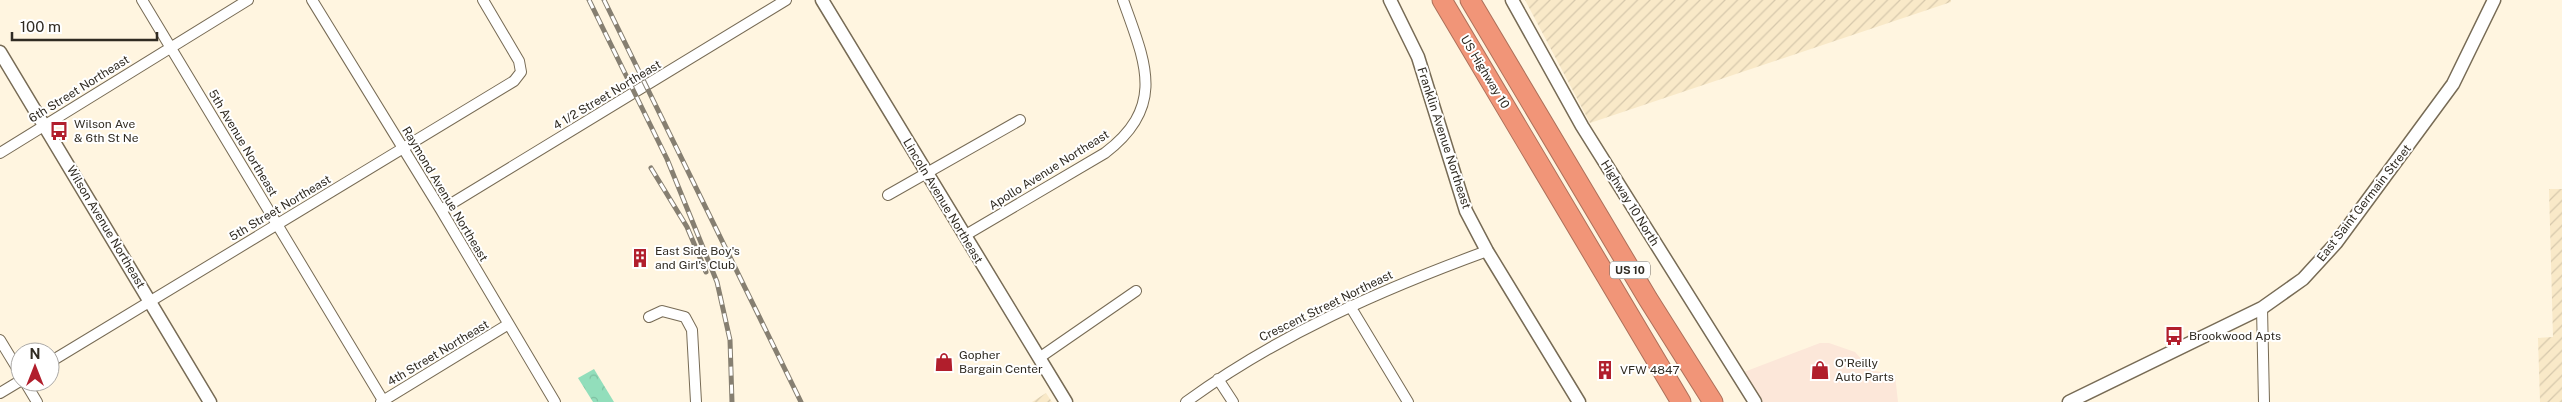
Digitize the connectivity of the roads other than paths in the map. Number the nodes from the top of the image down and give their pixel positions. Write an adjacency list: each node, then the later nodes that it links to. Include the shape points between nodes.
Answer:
1 (142, 0): 13 (street, 5th Avenue Northeast)
2 (248, 0): 13 (street, 6th Street Northeast)
3 (312, 0): 17 (street, Raymond Avenue Northeast)
4 (483, 0): 17 (street, 5th Street Northeast, via 519,61 521,72 514,81)
5 (786, 0): 21 (street, 4 1/2 Street Northeast)
6 (822, 0): 19 (street, Lincoln Avenue Northeast)
7 (1123, 0): 23 (street, Apollo Avenue Northeast, via 1145,67 1144,96 1134,125 1105,152)
8 (1390, 0): 24 (street, Franklin Avenue Northeast, via 1418,57 1459,190)
9 (1442, 0): 45 (highway, US Highway 10 / US 10)
10 (1472, 0): 46 (highway, US 10, via 1638,282)
11 (1512, 0): 47 (street, Highway 10 North, via 1582,126)
12 (2494, 0): 28 (street, East Saint Germain Street, via 2453,84 2336,243 2303,279)
13 (170, 47): 16 (street, 6th Street Northeast); 22 (street, 5th Avenue Northeast)
14 (0, 52): 16 (street, Wilson Avenue Northeast)
15 (1020, 120): 19 (street)
16 (44, 125): 18 (street, 6th Street Northeast); 26 (street, Wilson Avenue Northeast)
17 (402, 148): 21 (street, Raymond Avenue Northeast); 22 (street, 5th Street Northeast)
18 (0, 153)
19 (926, 173): 20 (street); 23 (street, Lincoln Avenue Northeast)
20 (888, 194)
21 (441, 210): 30 (street, Raymond Avenue Northeast)
22 (278, 224): 26 (street, 5th Street Northeast); 37 (street, 5th Avenue Northeast)
23 (964, 236): 34 (street, Lincoln Avenue Northeast)
24 (1486, 251): 27 (street, Crescent Street Northeast); 44 (street, Franklin Avenue Northeast)
25 (1136, 291): 34 (street)
26 (150, 301): 33 (street, 5th Street Northeast); 36 (street, Wilson Avenue Northeast)
27 (1350, 306): 35 (street, Crescent Street Northeast, via 1283,339); 43 (street)
28 (2262, 308): 48 (street, East Saint Germain Street); 49 (street)
29 (648, 317): 39 (street, via 662,311 685,317 692,330)
30 (508, 325): 37 (street, 4th Street Northeast); 38 (street, Raymond Avenue Northeast)
31 (0, 340): 32 (street)
32 (10, 356)
33 (60, 356)
34 (1039, 358): 40 (street, Lincoln Avenue Northeast)
35 (1218, 379): 41 (street, Crescent Street Northeast); 42 (street)
36 (210, 402)
37 (383, 402)
38 (555, 402)
39 (696, 402)
40 (1066, 402)
41 (1186, 402)
42 (1233, 402)
43 (1408, 402)
44 (1579, 402)
45 (1681, 402)
46 (1713, 402)
47 (1755, 402)
48 (2069, 402)
49 (2264, 402)

